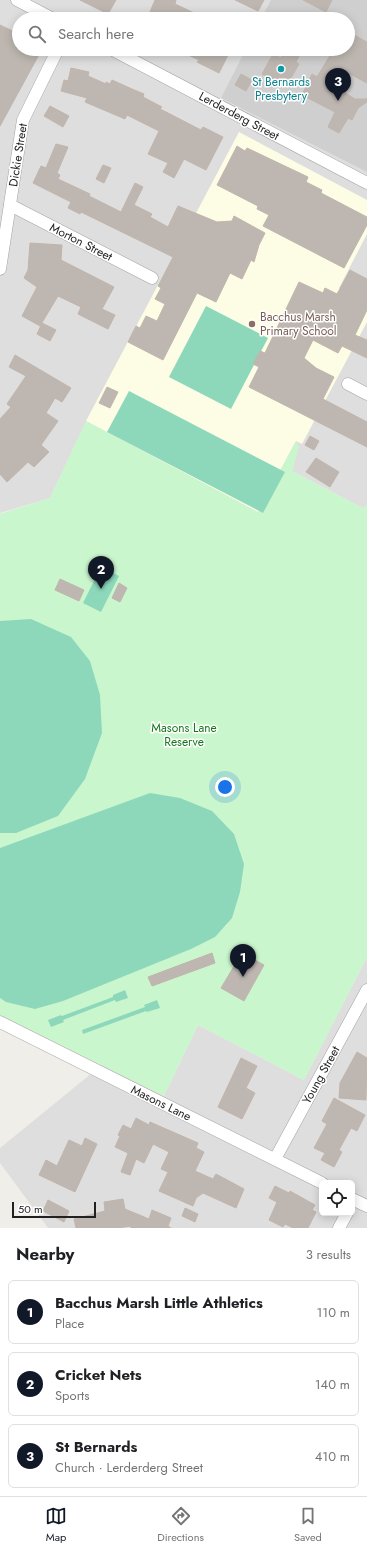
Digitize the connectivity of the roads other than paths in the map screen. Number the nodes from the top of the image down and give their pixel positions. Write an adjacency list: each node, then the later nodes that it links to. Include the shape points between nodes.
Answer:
1 (17, 0): 2 (street)
2 (40, 12)
3 (55, 56): 6 (street, Dickie Street, via 23,120)
4 (124, 56): 5 (street, Lerderderg Street)
5 (367, 182)
6 (10, 205): 7 (street, Dickie Street); 8 (street, Morton Street)
7 (0, 269)
8 (152, 278)
9 (348, 384): 10 (street)
10 (367, 394)
11 (367, 990): 13 (street, Young Street)
12 (0, 1022): 13 (street, Masons Lane)
13 (275, 1159): 14 (street, Masons Lane)
14 (319, 1181)
15 (355, 1202): 16 (street)
16 (367, 1206)
17 (345, 1216): 18 (street)
18 (339, 1228)

